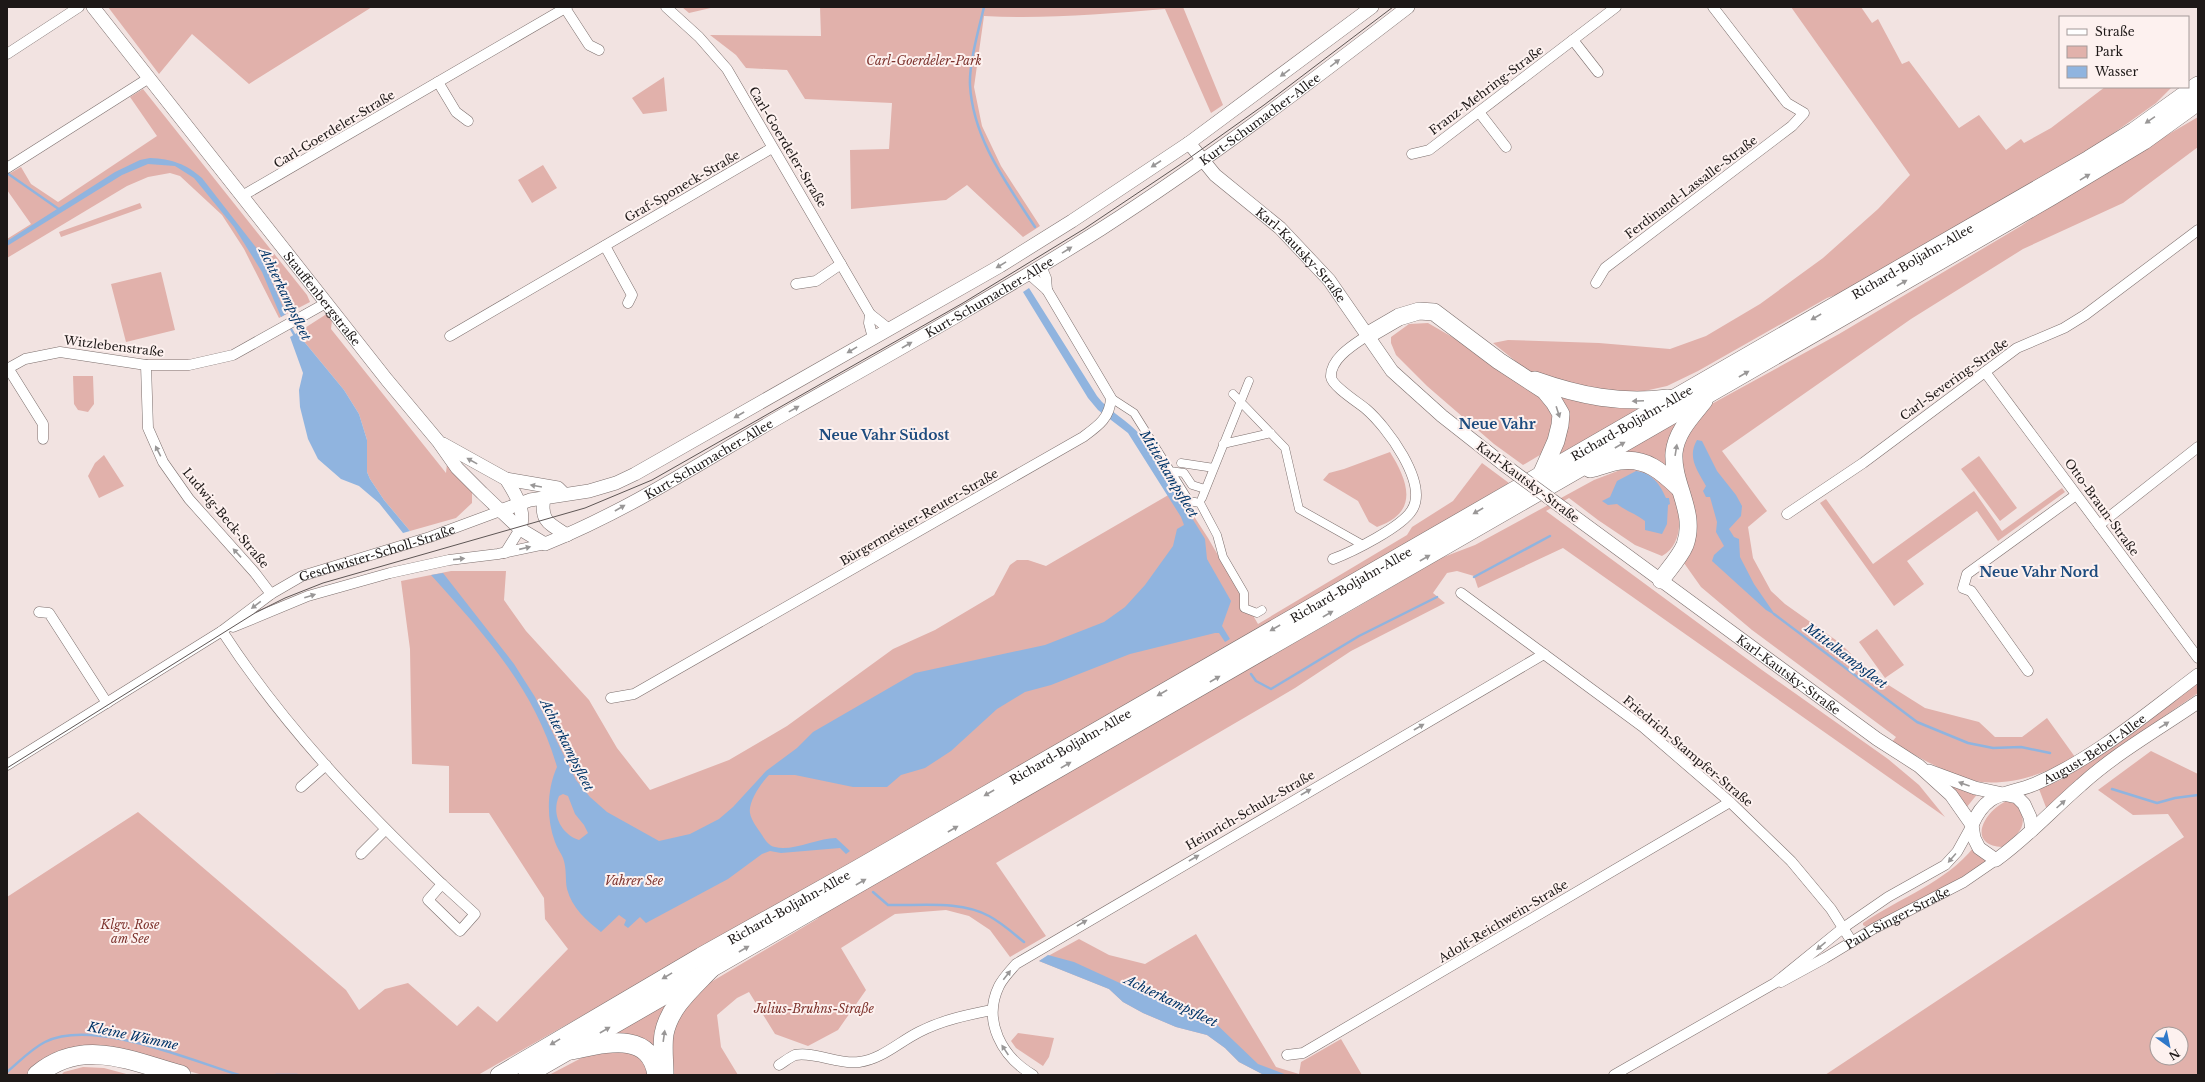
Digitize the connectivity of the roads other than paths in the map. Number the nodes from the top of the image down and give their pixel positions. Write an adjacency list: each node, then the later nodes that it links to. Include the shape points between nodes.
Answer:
1 (79, 7): 11 (street)
2 (93, 7): 13 (street, Stauffenbergstraße)
3 (666, 7): 21 (street, Carl-Goerdeler-Straße, via 715,53 727,69)
4 (1372, 7): 19 (street, Kurt-Schumacher-Allee, one-way to 19)
5 (1408, 7): 23 (street, Kurt-Schumacher-Allee, one-way to 5)
6 (1616, 7): 9 (street, Franz-Mehring-Straße)
7 (1713, 7): 31 (street, Ferdinand-Lassalle-Straße, via 1787,103 1804,113 1792,126 1605,268)
8 (566, 8): 10 (street, Carl-Goerdeler-Straße, via 589,45); 14 (street, Carl-Goerdeler-Straße)
9 (1573, 40): 12 (street); 17 (street, Franz-Mehring-Straße)
10 (599, 50)
11 (7, 54)
12 (1598, 72)
13 (149, 78): 24 (street); 25 (street, Stauffenbergstraße)
14 (438, 82): 18 (street, via 456,112); 25 (street, Carl-Goerdeler-Straße)
15 (2198, 85): 48 (main road, Richard-Boljahn-Allee, one-way to 48, via 2140,127 2089,159)
16 (2198, 102): 46 (main road, Richard-Boljahn-Allee, one-way to 16, via 2065,189 2144,140)
17 (1479, 112): 20 (street); 22 (street, Franz-Mehring-Straße, via 1429,150)
18 (468, 121)
19 (1189, 143): 23 (street, Karl-Kautsky-Straße); 37 (street, Kurt-Schumacher-Allee, one-way to 37, via 1000,266)
20 (1506, 147)
21 (772, 148): 27 (street, Graf-Sponeck-Straße); 28 (street, Carl-Goerdeler-Straße)
22 (1412, 154)
23 (1202, 161): 29 (street, Kurt-Schumacher-Allee, one-way to 23, via 1103,228); 38 (street, Karl-Kautsky-Straße, via 1303,251 1336,289)
24 (8, 168)
25 (242, 196): 34 (street, Stauffenbergstraße)
26 (2198, 230): 43 (street, Carl-Severing-Straße, via 2085,315 2064,328 2017,348)
27 (605, 246): 35 (street, via 632,295); 39 (street, Graf-Sponeck-Straße)
28 (842, 264): 32 (street, via 816,281); 36 (street, Carl-Goerdeler-Straße)
29 (1041, 266): 30 (street, Kurt-Schumacher-Allee); 33 (street)
30 (1029, 274): 33 (street); 73 (street, Kurt-Schumacher-Allee, one-way to 30, via 613,513)
31 (1596, 283)
32 (796, 284)
33 (1047, 290): 50 (street)
34 (326, 303): 41 (street, Witzlebenstraße, via 233,355 190,365); 53 (street, Stauffenbergstraße)
35 (628, 303)
36 (870, 314): 37 (street, Carl-Goerdeler-Straße); 40 (street, Carl-Goerdeler-Straße, via 869,323)
37 (889, 329): 40 (street, Kurt-Schumacher-Allee)
38 (1368, 335): 44 (main road, via 1400,317 1419,311 1434,312); 75 (street, via 1336,361 1331,379 1335,385 1368,410 1384,428 1412,474 1416,495 1412,510 1391,529); 78 (street, Karl-Kautsky-Straße, bridge, via 1392,371 1442,416)
39 (450, 336)
40 (873, 338): 64 (street, Kurt-Schumacher-Allee, one-way to 64, via 635,474 589,491)
41 (146, 365): 42 (street, Witzlebenstraße, via 60,352 25,360); 80 (street, Ludwig-Beck-Straße, one-way to 41, via 255,572 189,499 164,462 148,428)
42 (8, 369): 52 (street, Witzlebenstraße, via 43,424)
43 (1985, 372): 65 (street, Otto-Braun-Straße); 70 (street, Carl-Severing-Straße, via 1863,463)
44 (1523, 375): 48 (main road, one-way to 44, via 1644,401 1616,400); 60 (main road, one-way to 60, via 1545,391 1560,414 1556,440)
45 (1249, 381): 49 (street)
46 (1710, 393): 59 (main road, Richard-Boljahn-Allee, one-way to 46); 62 (main road, one-way to 46, via 1674,453 1678,440 1688,420)
47 (1233, 394): 49 (street)
48 (1676, 396): 60 (main road, Richard-Boljahn-Allee)
49 (1240, 402): 51 (street); 54 (street)
50 (1111, 403): 58 (street, via 1134,413); 88 (street, Bürgermeister-Reuter-Straße, via 1106,417 1083,437 634,694)
51 (1271, 434): 54 (street); 75 (street, via 1285,448 1299,509)
52 (42, 439)
53 (438, 441): 61 (street, Stauffenbergstraße, one-way to 53); 69 (street, Stauffenbergstraße, via 457,468)
54 (1223, 444): 57 (street)
55 (2198, 447): 71 (street)
56 (1181, 463): 57 (street)
57 (1214, 468): 63 (street)
58 (1170, 471): 63 (street, via 1184,473 1192,485); 81 (street, via 1189,501 1200,503 1217,535 1223,557 1244,593 1244,608 1257,613)
59 (1574, 472): 62 (main road, via 1620,461 1644,462 1656,467); 107 (main road, Richard-Boljahn-Allee, one-way to 59)
60 (1541, 475): 117 (main road, Richard-Boljahn-Allee, one-way to 117, via 701,956)
61 (506, 479): 64 (street, Stauffenbergstraße, one-way to 61, via 558,488); 68 (street)
62 (1679, 488): 78 (main road, via 1686,503 1689,519 1685,545)
63 (1205, 489): 67 (street)
64 (565, 494): 66 (street, Kurt-Schumacher-Allee)
65 (2076, 495): 71 (street, Otto-Braun-Straße); 86 (street, via 1967,574 1963,588 1971,591)
66 (544, 497): 68 (street, Geschwister-Scholl-Straße); 73 (street, via 542,508 545,519)
67 (1202, 498)
68 (519, 503): 69 (street, Geschwister-Scholl-Straße); 72 (street, via 523,519)
69 (500, 511): 72 (street, Stauffenbergstraße); 80 (street, Geschwister-Scholl-Straße, via 430,537 302,576)
70 (1787, 514)
71 (2099, 525): 85 (street, Otto-Braun-Straße)
72 (520, 529): 74 (street, Stauffenbergstraße); 76 (street)
73 (567, 535): 74 (street, Kurt-Schumacher-Allee)
74 (544, 544): 76 (street, Geschwister-Scholl-Straße, one-way to 74)
75 (1363, 545): 77 (street)
76 (505, 553): 83 (street, Geschwister-Scholl-Straße, one-way to 76, via 280,606 333,589 435,563)
77 (1333, 559)
78 (1660, 580): 93 (street, Karl-Kautsky-Straße, via 1877,739)
79 (1462, 593): 84 (street, Friedrich-Stampfer-Straße)
80 (271, 594): 83 (street, Geschwister-Scholl-Straße, one-way to 83)
81 (1262, 610)
82 (39, 612): 90 (street, via 49,613)
83 (222, 631): 90 (street, Geschwister-Scholl-Straße); 92 (street, via 297,731)
84 (1544, 654): 96 (street, Friedrich-Stampfer-Straße, via 1643,727); 109 (street, Heinrich-Schulz-Straße, one-way to 84, via 998,987 1016,964)
85 (2198, 658)
86 (2028, 670)
87 (2198, 676): 95 (street, August-Bebel-Allee, via 2100,748 2060,772 2033,785)
88 (611, 698)
89 (2198, 702): 100 (street, August-Bebel-Allee, one-way to 89, via 2080,785 2108,763)
90 (107, 703): 91 (street, Geschwister-Scholl-Straße)
91 (7, 765)
92 (326, 765): 94 (street); 99 (street)
93 (1919, 766): 95 (street, Karl-Kautsky-Straße, one-way to 93, via 1975,788); 98 (street, Karl-Kautsky-Straße, via 1951,795)
94 (301, 787)
95 (2002, 793): 97 (street, August-Bebel-Allee); 100 (street, Karl-Kautsky-Straße, via 2017,797 2024,804)
96 (1730, 802): 105 (street, Friedrich-Stampfer-Straße, via 1791,861 1831,909); 111 (street, Adolf-Reichwein-Straße, via 1303,1053)
97 (1982, 807): 98 (street, Paul-Singer-Straße)
98 (1972, 825): 103 (street, Karl-Kautsky-Straße, via 1974,838 1980,848); 105 (street, Paul-Singer-Straße, one-way to 105, via 1957,852 1946,865 1888,897)
99 (385, 830): 102 (street); 104 (street)
100 (2032, 830): 101 (street, August-Bebel-Allee)
101 (2016, 846): 103 (street, Paul-Singer-Straße)
102 (361, 854)
103 (1996, 860): 106 (street, Paul-Singer-Straße, via 1964,882)
104 (442, 884): 104 (street, via 475,914 460,931 428,900)
105 (1843, 928): 106 (street, Friedrich-Stampfer-Straße); 108 (street, Paul-Singer-Straße, one-way to 108)
106 (1852, 942): 108 (street, Paul-Singer-Straße, via 1786,980)
107 (710, 969): 110 (main road, Richard-Boljahn-Allee, one-way to 107); 120 (highway, one-way to 107, via 664,1035 669,1018 680,1001)
108 (1775, 983): 122 (street, Paul-Singer-Straße)
109 (992, 1010): 112 (street, via 943,1020 874,1058 860,1062 846,1063 795,1056); 121 (street, one-way to 109, via 1008,1055 994,1030)
110 (571, 1050): 118 (main road, Richard-Boljahn-Allee); 119 (highway, via 622,1042 635,1045 650,1057)
111 (1287, 1055)
112 (779, 1065)
113 (36, 1075): 116 (highway, via 63,1059 89,1053 107,1055)
114 (50, 1075): 115 (highway, via 66,1065 89,1060)
115 (153, 1075)
116 (181, 1075)
117 (499, 1075)
118 (527, 1075)
119 (657, 1075)
120 (664, 1075)
121 (1033, 1075)
122 (1614, 1075)

